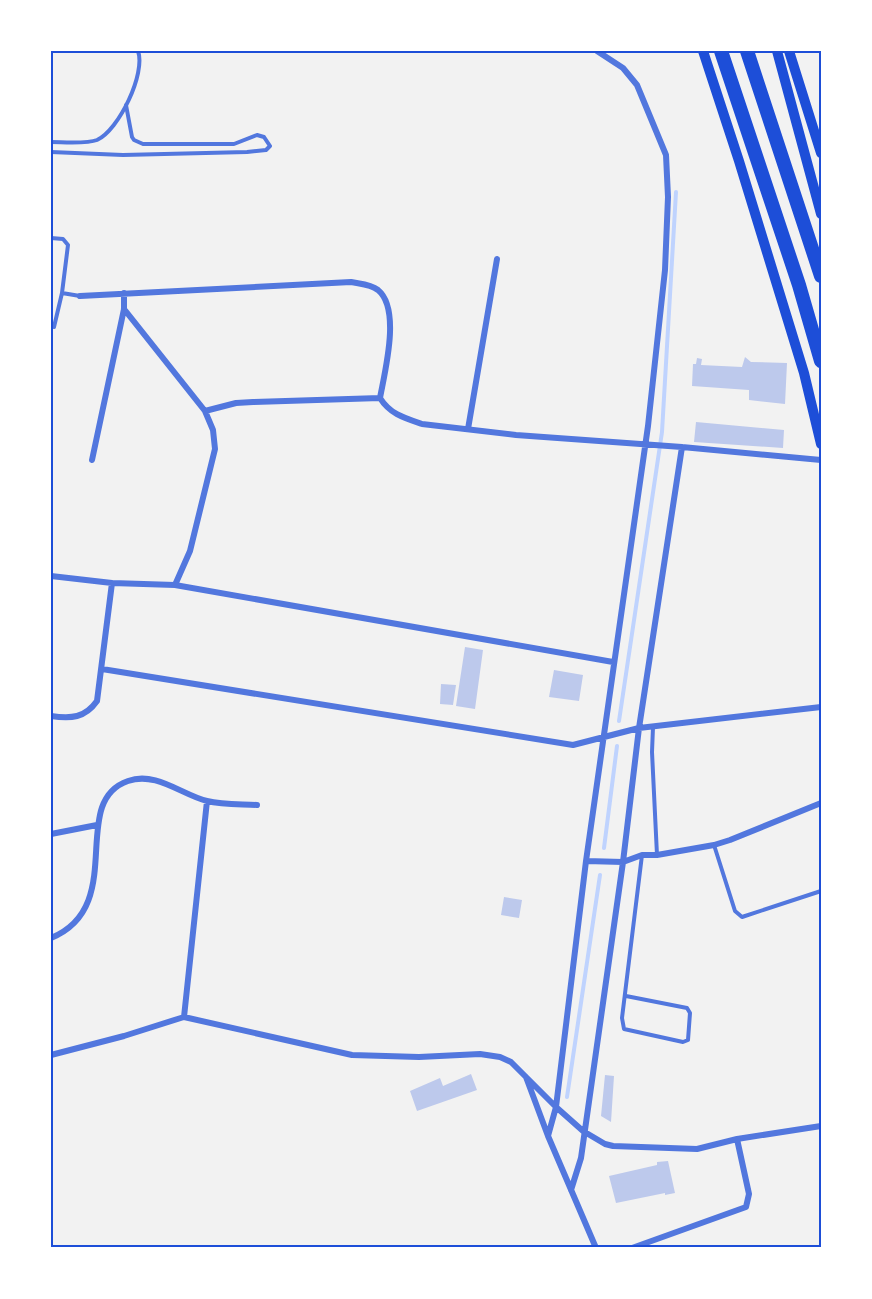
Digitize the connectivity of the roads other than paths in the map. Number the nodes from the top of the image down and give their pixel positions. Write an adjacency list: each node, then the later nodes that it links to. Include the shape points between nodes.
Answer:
1 (138, 51): 8 (lane, via 139,71)
2 (597, 51): 26 (street, via 623,68 637,85 666,155 665,270)
3 (703, 51): 25 (main road, via 804,373)
4 (721, 51): 21 (highway)
5 (747, 51): 15 (highway)
6 (777, 51): 12 (main road)
7 (789, 51): 11 (main road)
8 (126, 105): 9 (lane, via 114,126 96,141); 10 (lane, via 132,137 143,144 234,144 257,135 270,146 247,152)
9 (51, 142)
10 (51, 152)
11 (821, 153)
12 (821, 214)
13 (51, 238): 16 (lane, via 63,239 68,245)
14 (497, 260): 24 (street)
15 (821, 276)
16 (62, 293): 18 (lane); 20 (lane)
17 (124, 293): 18 (street); 19 (street); 22 (street, via 351,282 366,285 384,297 391,325)
18 (80, 296)
19 (124, 309): 23 (street); 28 (street)
20 (54, 327)
21 (821, 361)
22 (380, 398): 23 (street, via 236,403); 24 (street, via 386,408 407,419)
23 (205, 411): 32 (street, via 215,449 190,551)
24 (468, 429): 26 (street)
25 (821, 444)
26 (645, 446): 27 (street); 33 (street)
27 (682, 447): 29 (street); 38 (street)
28 (92, 460)
29 (821, 460)
30 (51, 576): 31 (street)
31 (112, 583): 32 (street); 34 (street)
32 (175, 585): 33 (street)
33 (613, 662): 39 (street)
34 (102, 669): 36 (street, via 98,701 90,711 80,716); 39 (street, via 573,745)
35 (821, 707): 37 (street)
36 (51, 716)
37 (653, 727): 38 (street); 47 (lane)
38 (639, 728): 39 (street); 49 (street)
39 (605, 738): 48 (street)
40 (207, 801): 42 (street); 43 (street, via 156,780 128,781 108,796); 53 (street)
41 (821, 803): 45 (street)
42 (257, 805)
43 (97, 825): 44 (street); 51 (street, via 96,875 90,897 72,926)
44 (51, 834)
45 (714, 845): 47 (street); 50 (lane, via 735,911 742,917)
46 (642, 855): 47 (street); 49 (street); 52 (lane)
47 (657, 855)
48 (586, 861): 49 (street); 56 (street)
49 (623, 862): 58 (street)
50 (821, 891)
51 (51, 938)
52 (626, 996): 52 (lane, via 687,1008 688,1040 624,1029)
53 (183, 1017): 54 (street); 55 (street, via 352,1055 500,1057)
54 (51, 1055)
55 (525, 1075): 56 (street); 59 (street)
56 (556, 1107): 58 (street); 59 (street)
57 (821, 1126): 60 (street)
58 (584, 1131): 60 (street, via 614,1146 697,1149); 61 (street)
59 (548, 1136): 61 (street)
60 (737, 1139): 63 (street, via 748,1194 746,1207)
61 (571, 1190): 62 (street)
62 (596, 1248)
63 (632, 1248)

